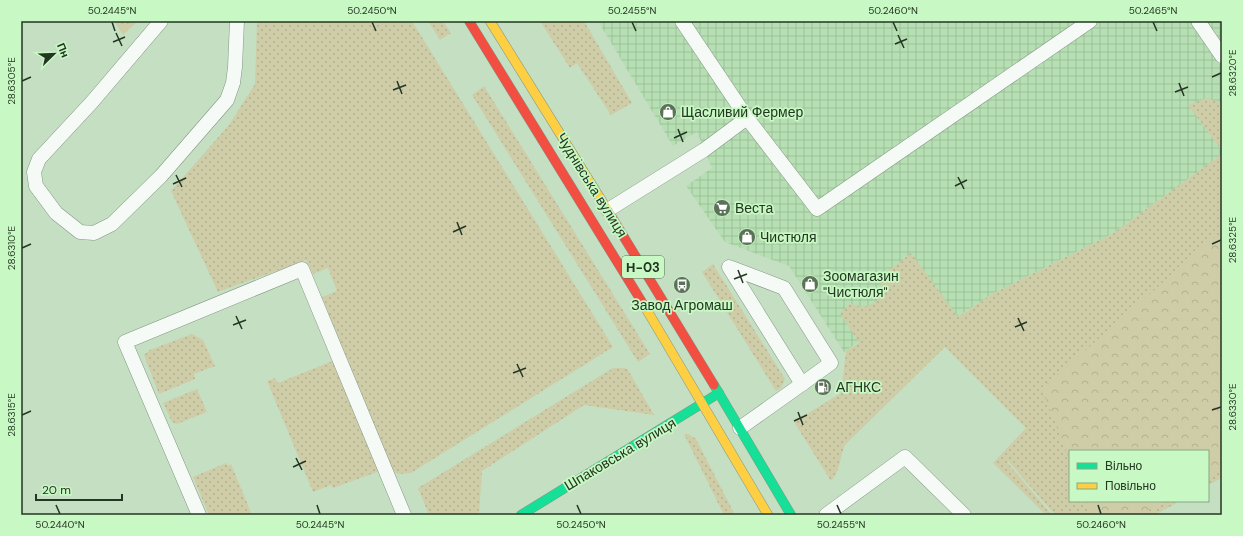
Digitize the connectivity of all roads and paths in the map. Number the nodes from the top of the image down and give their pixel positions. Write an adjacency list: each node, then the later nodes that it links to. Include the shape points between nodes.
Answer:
1 (161, 21): 2 (lane, via 39,159 34,172 36,186 56,213 80,232 94,233 112,224 161,176 227,100 233,83)
2 (237, 21)
3 (469, 21): 13 (main road, Чуднівська вулиця / Н-03)
4 (490, 21): 10 (main road, Чуднівська вулиця / Н-03)
5 (682, 21): 9 (lane)
6 (1090, 21): 9 (lane, via 817,209)
7 (1198, 21): 8 (lane)
8 (1222, 56)
9 (747, 118): 10 (lane, via 704,150)
10 (608, 210): 12 (main road, Чуднівська вулиця / Н-03)
11 (802, 384): 11 (lane, via 831,363 784,288 729,267); 14 (lane)
12 (719, 393): 13 (main road, Шпаковська вулиця); 14 (main road, Чуднівська вулиця / Н-03)
13 (704, 404): 17 (main road, Шпаковська вулиця, via 655,431 564,495); 18 (main road, Чуднівська вулиця / Н-03)
14 (740, 428): 19 (main road, Чуднівська вулиця / Н-03)
15 (199, 515): 16 (lane, via 125,342 302,269)
16 (404, 515)
17 (521, 515)
18 (768, 515)
19 (791, 515)
20 (826, 515): 21 (lane, via 905,457)
21 (964, 515)

